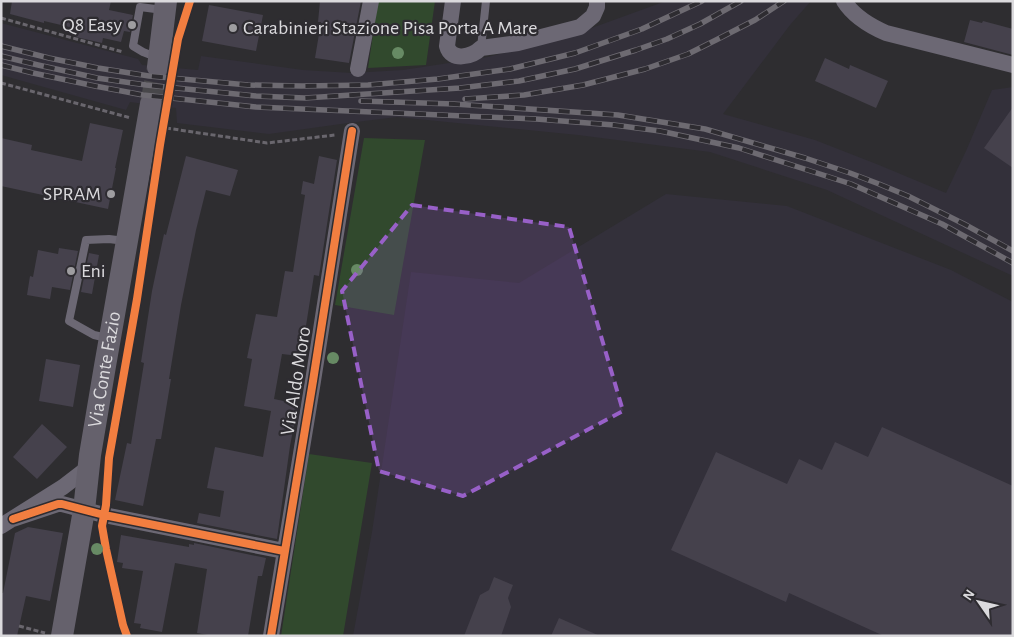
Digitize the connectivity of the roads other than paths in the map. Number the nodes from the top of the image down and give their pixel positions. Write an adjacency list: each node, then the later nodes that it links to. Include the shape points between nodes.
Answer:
1 (370, 1): 10 (street)
2 (453, 1): 7 (street, via 448,50 455,56 471,55)
3 (486, 1): 7 (lane)
4 (597, 1): 7 (street, via 593,16 580,27 518,43)
5 (844, 1): 9 (street, via 856,15 886,33)
6 (166, 6): 8 (main road)
7 (481, 48)
8 (158, 63)
9 (1013, 65)
10 (358, 69)
11 (157, 122): 13 (main road, Via Conte Fazio)
12 (351, 132): 18 (street, Via Aldo Moro)
13 (127, 241): 14 (main road, Via Conte Fazio); 14 (lane, via 86,240 69,321 94,335)
14 (110, 338): 15 (main road, Via Conte Fazio)
15 (89, 467): 16 (main road, Via Conte Fazio); 17 (street)
16 (94, 512): 17 (street, via 58,504); 18 (street); 19 (main road, Via Conte Fazio)
17 (7, 522)
18 (284, 551): 20 (street, Via Aldo Moro)
19 (55, 635)
20 (271, 636)

